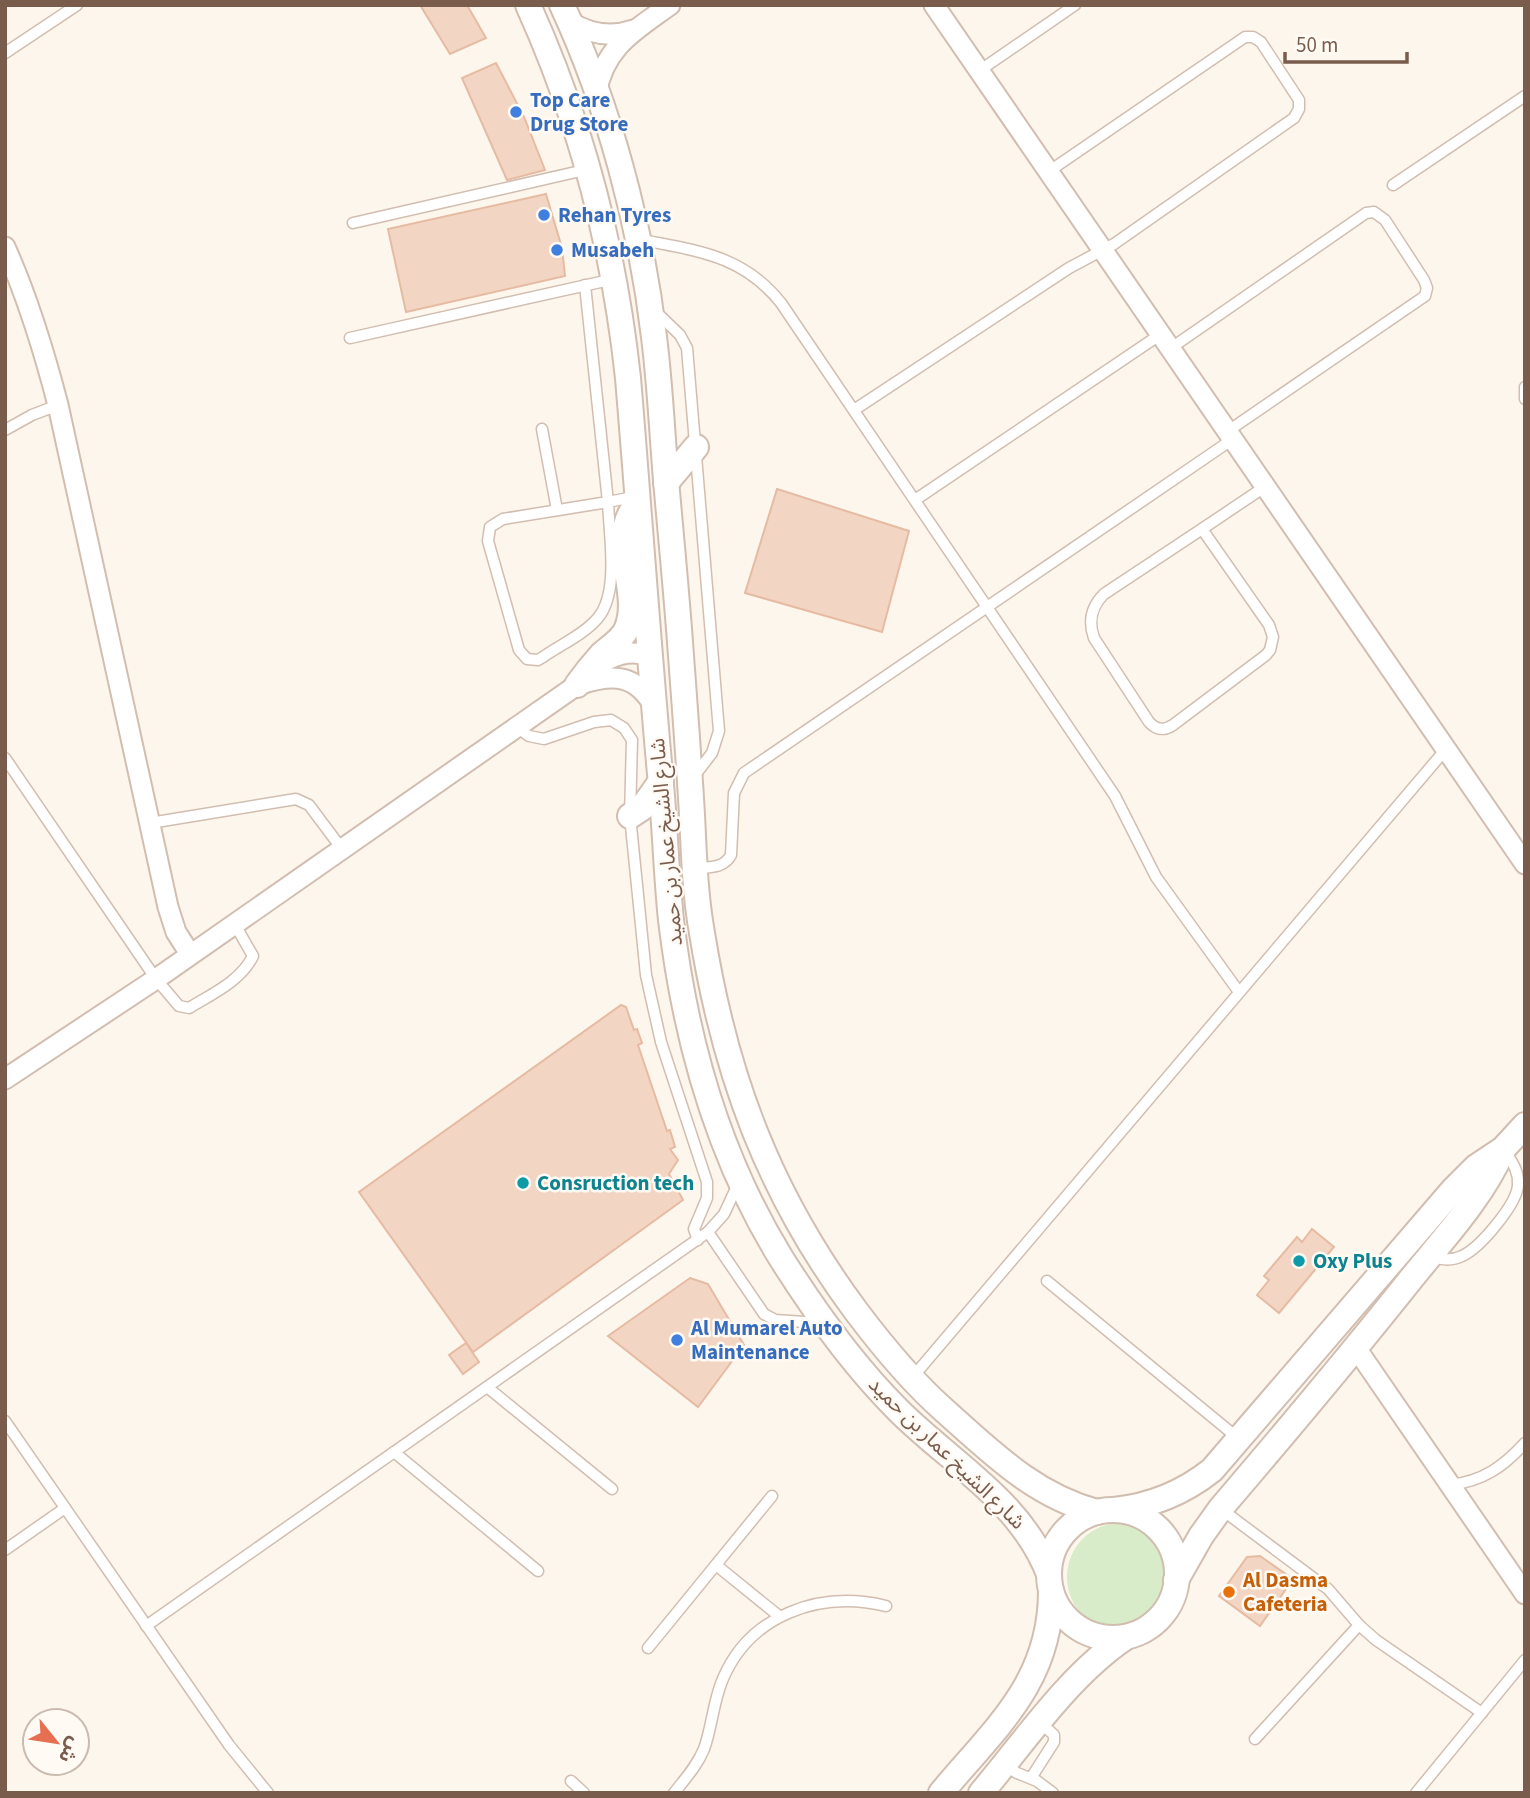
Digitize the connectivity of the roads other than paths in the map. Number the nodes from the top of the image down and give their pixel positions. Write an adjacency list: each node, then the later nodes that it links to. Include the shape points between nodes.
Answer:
1 (78, 5): 8 (lane)
2 (528, 5): 12 (street, شارع الشيخ عمار بن حميد)
3 (670, 5): 7 (street)
4 (934, 5): 9 (street)
5 (1074, 5): 9 (lane)
6 (566, 14): 7 (street, via 580,28 603,34); 10 (street, شارع الشيخ عمار بن حميد)
7 (637, 28): 10 (street, via 609,56)
8 (5, 53)
9 (979, 71): 13 (street)
10 (596, 94): 16 (street, شارع الشيخ عمار بن حميد)
11 (1525, 96): 14 (lane)
12 (589, 169): 15 (lane); 19 (street, شارع الشيخ عمار بن حميد)
13 (1048, 172): 18 (street); 18 (lane, via 1241,39 1253,37 1263,45 1299,100 1297,114)
14 (1393, 185)
15 (353, 223)
16 (638, 239): 21 (street, شارع الشيخ عمار بن حميد); 27 (lane, via 719,257 760,280 781,303)
17 (5, 247): 26 (street, via 31,313)
18 (1103, 251): 23 (street); 27 (lane, via 1069,268)
19 (615, 279): 20 (lane); 34 (street, شارع الشيخ عمار بن حميد)
20 (584, 285): 22 (lane); 36 (lane)
21 (650, 306): 31 (lane, via 687,348); 32 (street, شارع الشيخ عمار بن حميد)
22 (350, 338)
23 (1166, 341): 30 (street); 30 (lane, via 1362,215 1374,212 1385,220 1424,280 1425,296); 35 (lane)
24 (1525, 387): 25 (lane)
25 (1525, 399)
26 (58, 405): 29 (lane); 49 (street)
27 (853, 410): 35 (lane)
28 (542, 429): 37 (lane)
29 (5, 430)
30 (1231, 435): 33 (street); 39 (lane)
31 (696, 447): 32 (street); 47 (lane, via 719,731 712,753)
32 (666, 483): 47 (street, شارع الشيخ عمار بن حميد)
33 (1266, 486): 38 (lane); 44 (street)
34 (638, 499): 36 (lane); 40 (street, شارع الشيخ عمار بن حميد); 41 (street, via 624,532 630,614 626,631)
35 (915, 500): 39 (lane)
36 (608, 502): 37 (lane); 37 (lane, via 611,585 604,609 587,627 532,660 519,650 487,536 498,520)
37 (557, 510)
38 (1202, 529): 38 (lane, via 1104,594 1091,614 1094,638 1157,728 1173,725 1261,659 1273,644 1269,625)
39 (987, 607): 53 (lane, via 744,773 734,793 732,855 719,866); 57 (lane, via 1115,796 1167,893)
40 (650, 656): 41 (street, via 631,652 613,656); 42 (street, شارع الشيخ عمار بن حميد); 50 (street, via 668,677 680,811)
41 (577, 685): 42 (street, via 603,677 624,679 642,689); 43 (street)
42 (654, 706): 46 (street, شارع الشيخ عمار بن حميد)
43 (516, 727): 48 (lane, via 544,739 602,720 624,727 633,747); 51 (street)
44 (1446, 749): 52 (street); 57 (lane)
45 (5, 758): 56 (lane)
46 (661, 781): 48 (street); 61 (street, شارع الشيخ عمار بن حميد, via 671,919 686,1011 708,1097)
47 (690, 781): 50 (street, شارع الشيخ عمار بن حميد)
48 (630, 816): 63 (lane, via 641,941 653,1009 707,1182 707,1198 694,1229)
49 (150, 823): 51 (lane, via 296,799 309,805); 55 (street, via 172,920)
50 (693, 836): 53 (street, شارع الشيخ عمار بن حميد)
51 (342, 849): 54 (street)
52 (1525, 864)
53 (695, 868): 68 (street, شارع الشيخ عمار بن حميد, via 702,932 722,1029 756,1139 817,1255)
54 (234, 923): 55 (street); 56 (lane, via 253,956 222,988 189,1007 179,1006)
55 (190, 954): 56 (street)
56 (156, 979): 58 (street)
57 (1239, 992): 68 (lane)
58 (5, 1079)
59 (1525, 1125): 60 (street)
60 (1503, 1149): 64 (street, via 1480,1193); 64 (lane, via 1518,1173 1512,1206 1469,1252 1447,1259); 71 (street, via 1453,1190)
61 (739, 1180): 62 (lane, via 731,1203); 66 (street, شارع الشيخ عمار بن حميد, via 779,1255)
62 (708, 1232): 63 (lane); 66 (lane, via 764,1314 775,1320)
63 (698, 1240): 69 (lane)
64 (1430, 1256): 67 (street)
65 (1047, 1281): 71 (lane)
66 (827, 1325): 84 (street, شارع الشيخ عمار بن حميد, via 894,1406 1013,1512 1030,1535)
67 (1356, 1348): 74 (street); 78 (street)
68 (911, 1379): 79 (street, شارع الشيخ عمار بن حميد, via 1028,1482 1054,1498)
69 (487, 1387): 73 (lane); 75 (lane)
70 (5, 1421): 77 (lane)
71 (1240, 1440): 79 (street, via 1212,1470 1182,1491 1149,1504)
72 (1525, 1443): 74 (lane, via 1487,1476)
73 (394, 1452): 82 (lane); 89 (lane)
74 (1450, 1485): 85 (street)
75 (611, 1489)
76 (772, 1496): 81 (lane)
77 (65, 1508): 80 (lane); 89 (lane)
78 (1220, 1508): 83 (street); 88 (lane, via 1328,1589)
79 (1106, 1511): 83 (street, via 1143,1518 1155,1526 1172,1550); 84 (street, via 1082,1518 1069,1528 1051,1557)
80 (5, 1550)
81 (716, 1566): 87 (lane); 91 (lane)
82 (538, 1571)
83 (1176, 1580): 90 (street, via 1160,1617)
84 (1050, 1582): 90 (street, via 1057,1605 1079,1629 1110,1638); 102 (street, via 1050,1620 1029,1685)
85 (1525, 1594)
86 (886, 1606): 87 (lane, via 838,1601 807,1605)
87 (779, 1616): 101 (lane, via 754,1634 734,1657 720,1684 703,1750)
88 (1359, 1625): 93 (lane); 95 (lane)
89 (146, 1626): 99 (lane)
90 (1126, 1637): 94 (street, via 1089,1665)
91 (648, 1648)
92 (1525, 1660): 93 (lane)
93 (1482, 1713): 105 (lane)
94 (1040, 1723): 96 (street); 97 (lane, via 1054,1735 1054,1742)
95 (1255, 1739)
96 (1004, 1765): 97 (lane); 103 (street)
97 (1031, 1778): 104 (lane)
98 (571, 1781): 100 (lane)
99 (268, 1793)
100 (584, 1793)
101 (674, 1793)
102 (941, 1793)
103 (981, 1793)
104 (1053, 1793)
105 (1416, 1793)

